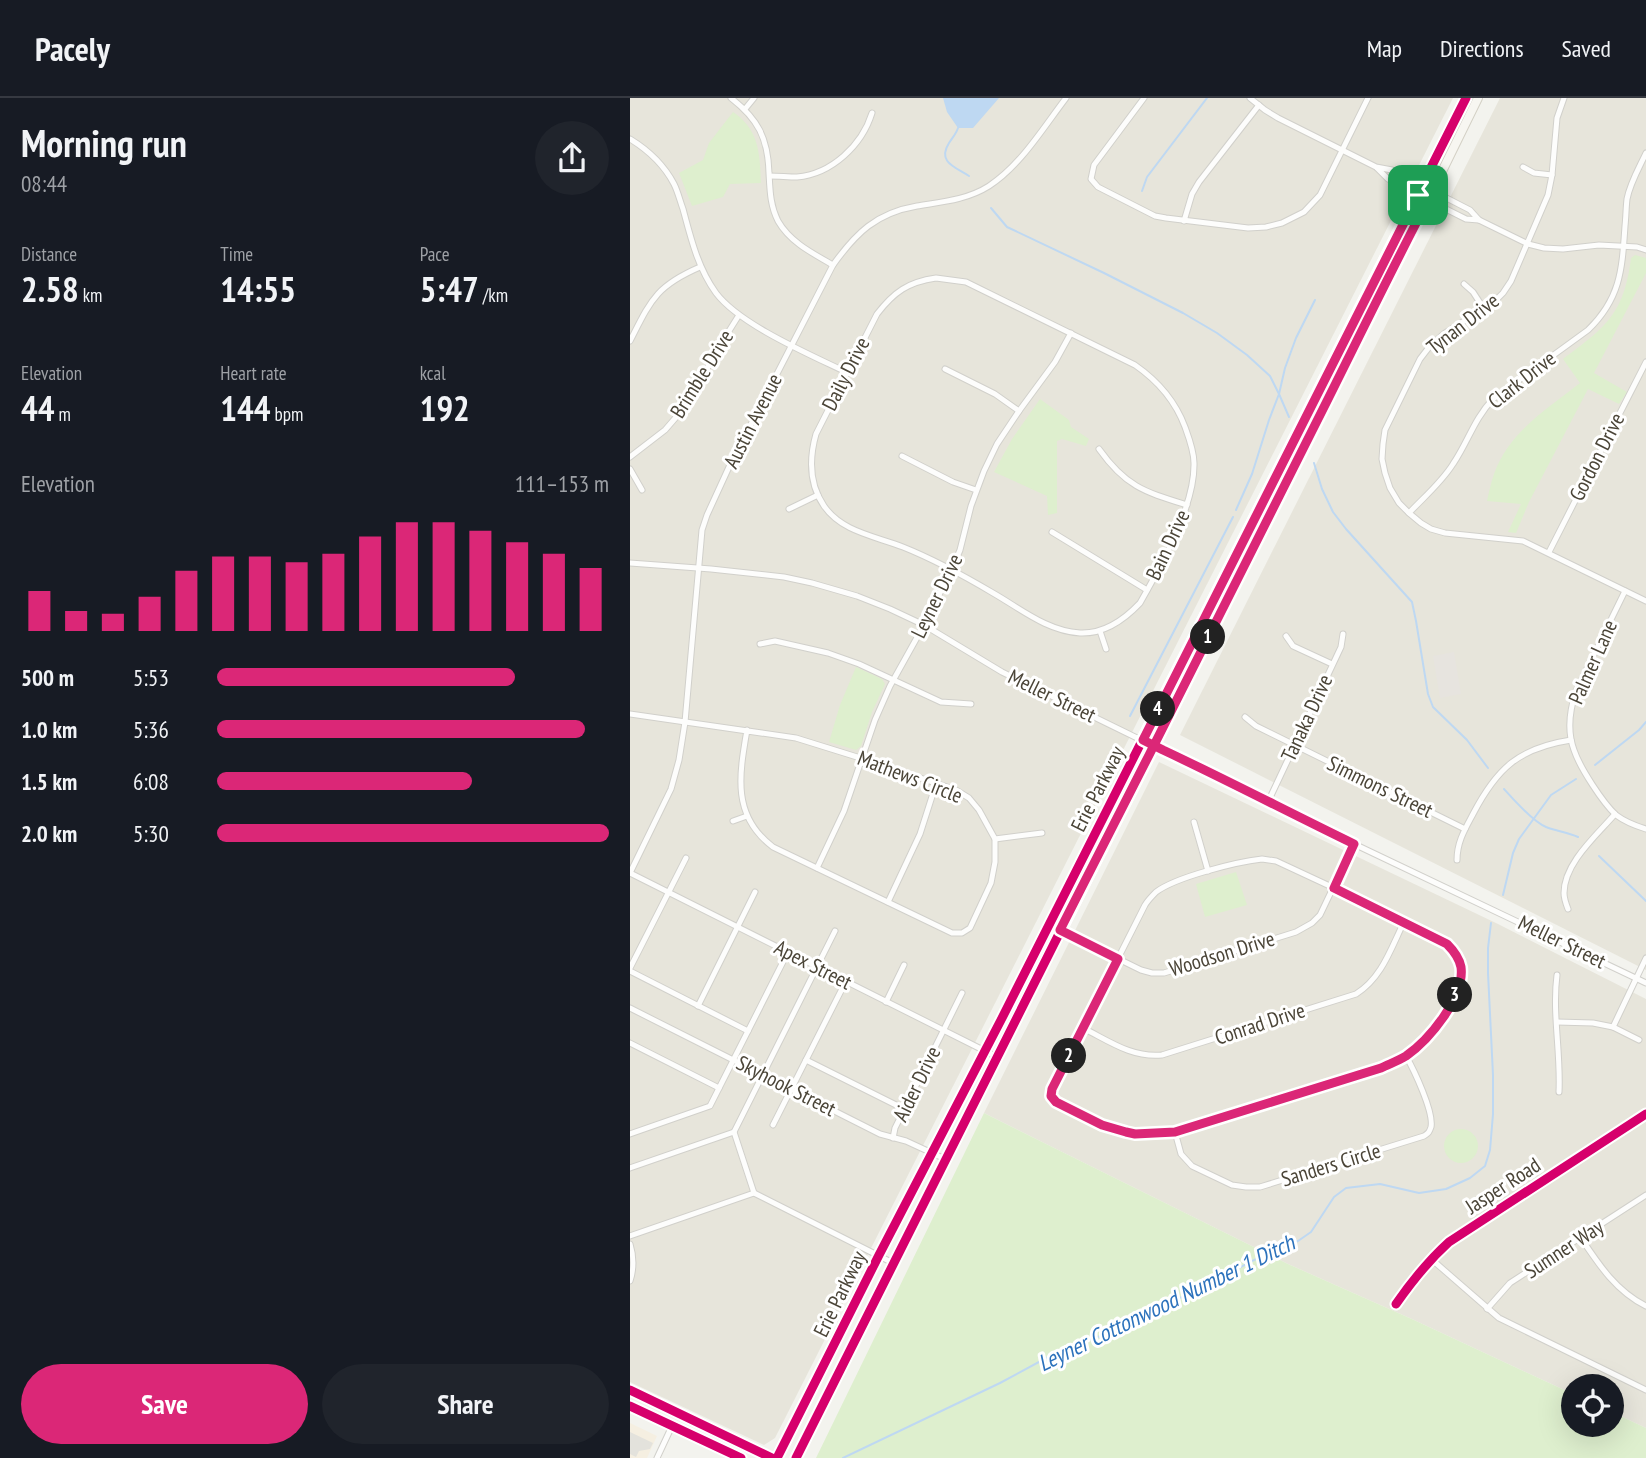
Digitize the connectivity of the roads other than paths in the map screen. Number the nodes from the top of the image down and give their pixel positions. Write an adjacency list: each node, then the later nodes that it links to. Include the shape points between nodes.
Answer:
1 (731, 98): 11 (street)
2 (754, 98): 11 (street)
3 (1066, 98): 27 (street, Austin Avenue, via 1010,169 987,187 872,222 848,243)
4 (1144, 98): 23 (street, via 1094,165 1091,179 1155,216)
5 (1250, 98): 10 (street)
6 (1368, 98): 14 (street)
7 (1466, 98): 19 (main road, Erie Parkway)
8 (1478, 98): 20 (main road, Erie Parkway)
9 (1564, 98): 17 (street, Tynan Drive, via 1557,118)
10 (1259, 105): 14 (street); 23 (street, via 1199,182)
11 (745, 109): 18 (street, via 760,129)
12 (872, 113): 18 (street, via 859,141 831,165 798,177)
13 (630, 139): 28 (street, via 664,167 676,186)
14 (1342, 150): 19 (street, via 1376,167 1388,179); 23 (street, via 1320,195 1304,212 1282,223 1248,228)
15 (1646, 153): 25 (street, Clark Drive, via 1627,198)
16 (1523, 167): 17 (street)
17 (1552, 175): 24 (street, Tynan Drive)
18 (769, 176): 27 (street, via 771,202 787,233)
19 (1420, 190): 20 (street); 21 (street); 70 (main road, Erie Parkway)
20 (1433, 191): 21 (main road, Erie Parkway); 22 (street, via 1470,209)
21 (1428, 200): 22 (street, via 1466,219); 72 (main road, Erie Parkway)
22 (1479, 220): 24 (street)
23 (1184, 221)
24 (1528, 244): 25 (street, via 1563,249); 30 (street, Tynan Drive, via 1503,293)
25 (1624, 246): 26 (street); 48 (street, Clark Drive, via 1617,288 1602,317 1493,399 1444,476)
26 (1646, 250)
27 (833, 265): 34 (street, Austin Avenue)
28 (700, 267): 31 (street, via 716,293); 33 (street, via 667,285 647,308)
29 (1464, 284): 30 (street)
30 (1484, 309): 48 (street, Tynan Drive, via 1430,346 1385,430 1385,473)
31 (738, 315): 34 (street); 41 (street, Brimble Drive, via 689,401 665,430)
32 (1071, 333): 37 (street, Daily Drive, via 966,282 923,280 887,300); 38 (street, Leyner Drive); 46 (street, Bain Drive, via 1135,365 1168,394 1182,418 1193,455)
33 (630, 341)
34 (792, 345): 37 (street); 52 (street, Austin Avenue, via 707,515)
35 (1646, 362): 50 (street, Gordon Drive)
36 (945, 369): 38 (street)
37 (848, 373): 45 (street, Daily Drive, via 812,448)
38 (1019, 411): 44 (street, Leyner Drive, via 997,444)
39 (1099, 449): 46 (street, via 1120,475 1139,489)
40 (902, 456): 44 (street)
41 (630, 457)
42 (630, 469): 43 (street)
43 (642, 490)
44 (976, 490): 53 (street, Leyner Drive)
45 (818, 495): 47 (street); 53 (street, Daily Drive, via 832,516 845,525)
46 (1187, 505): 54 (street, Bain Drive)
47 (789, 509)
48 (1409, 513): 50 (street, Tynan Drive, via 1445,533 1523,541)
49 (1052, 532): 54 (street)
50 (1549, 552): 55 (street, Tynan Drive)
51 (630, 563): 52 (street, Meller Street)
52 (699, 568): 57 (street, Meller Street, via 812,583 857,596); 68 (street, Austin Avenue)
53 (951, 570): 57 (street, Leyner Drive); 58 (street, via 1050,626 1082,633)
54 (1147, 590): 58 (street, Bain Drive, via 1122,620)
55 (1625, 591): 56 (street, Tynan Drive); 71 (street, Palmer Lane, via 1576,691)
56 (1646, 601)
57 (924, 625): 64 (street, Leyner Drive); 70 (street, Meller Street, via 1002,672)
58 (1100, 631): 62 (street)
59 (1343, 634): 63 (street, Tanaka Drive)
60 (1286, 636): 63 (street, via 1293,646)
61 (760, 644): 64 (street, via 775,641 828,653)
62 (1106, 649)
63 (1332, 664): 73 (street, Tanaka Drive)
64 (893, 680): 65 (street, via 940,702); 74 (street, Leyner Drive)
65 (971, 704)
66 (630, 713): 68 (street, Mathews Circle)
67 (1245, 717): 73 (street, Simmons Street)
68 (685, 722): 69 (street, Mathews Circle); 90 (street, Austin Avenue, via 671,789)
69 (747, 730): 74 (street, Mathews Circle, via 796,738); 78 (street, via 740,781)
70 (1143, 740): 72 (street, Meller Street); 97 (main road, Erie Parkway)
71 (1571, 740): 77 (street, Palmer Lane, via 1583,770); 82 (street, via 1534,749 1504,769 1489,785)
72 (1154, 745): 76 (street, Meller Street); 99 (main road, Erie Parkway)
73 (1295, 745): 76 (street, Tanaka Drive); 82 (street, Simmons Street)
74 (862, 758): 75 (street, Mathews Circle); 88 (street, Leyner Drive)
75 (936, 784): 84 (street, Mathews Circle, via 969,798); 94 (street, via 920,834)
76 (1268, 802): 85 (street, Meller Street)
77 (1615, 814): 81 (street, Palmer Lane); 95 (street, via 1570,870 1564,896)
78 (747, 816): 79 (street); 88 (street, via 764,840)
79 (733, 821)
80 (1194, 822): 89 (street)
81 (1646, 829)
82 (1465, 830): 87 (street)
83 (1042, 833): 84 (street)
84 (995, 839): 94 (street, via 991,883 970,928 962,933 952,933)
85 (1354, 844): 91 (street, Woodson Drive); 108 (street, Meller Street)
86 (686, 858): 92 (street)
87 (1457, 859)
88 (817, 868): 94 (street)
89 (1208, 871): 91 (street, via 1262,859); 103 (street, via 1154,894)
90 (630, 873): 92 (street, Apex Street)
91 (1334, 888): 96 (street); 103 (street, Woodson Drive, via 1320,915 1296,932 1164,973 1141,970)
92 (668, 892): 98 (street, Apex Street); 106 (street)
93 (755, 892): 98 (street)
94 (888, 902)
95 (1568, 909)
96 (1404, 922): 117 (street, Conrad Drive, via 1379,973 1356,994 1162,1055 1135,1054); 123 (street, via 1441,939 1461,965 1455,995 1438,1024)
97 (1049, 925): 99 (street, Woodson Drive); 122 (main road, Erie Parkway)
98 (738, 927): 101 (street, Apex Street); 113 (street)
99 (1060, 930): 103 (street, Woodson Drive); 124 (main road, Erie Parkway)
100 (835, 931): 105 (street)
101 (788, 952): 105 (street, Apex Street); 118 (street)
102 (1646, 958): 108 (street)
103 (1118, 959): 117 (street)
104 (904, 965): 112 (street)
105 (817, 967): 109 (street, Apex Street); 127 (street)
106 (630, 970): 113 (street)
107 (1557, 975): 115 (street)
108 (1636, 978): 110 (street, Meller Street); 116 (street)
109 (846, 982): 112 (street, Apex Street); 126 (street)
110 (1646, 983)
111 (962, 993): 119 (street, Aider Drive)
112 (886, 1002): 119 (street, Apex Street)
113 (698, 1006): 118 (street)
114 (630, 1007): 125 (street, Skyhook Street)
115 (1557, 1022): 116 (street); 130 (street)
116 (1614, 1027): 120 (street)
117 (1083, 1028): 135 (street, via 1052,1089 1056,1102 1126,1132)
118 (748, 1031): 125 (street)
119 (944, 1031): 122 (street, Apex Street); 131 (street, Aider Drive)
120 (1639, 1041)
121 (630, 1043): 128 (street)
122 (985, 1051): 124 (street, Apex Street); 138 (main road, Erie Parkway)
123 (1406, 1056): 135 (street, via 1381,1068); 135 (street, Sanders Circle, via 1431,1120 1424,1136 1260,1187 1246,1187 1192,1166 1181,1154)
124 (997, 1057): 139 (main road, Erie Parkway)
125 (734, 1060): 127 (street, Skyhook Street); 128 (street)
126 (806, 1060): 129 (street); 131 (street)
127 (763, 1074): 129 (street, Skyhook Street); 134 (street)
128 (719, 1088): 136 (street, via 710,1106)
129 (792, 1089): 133 (street); 137 (street, Skyhook Street)
130 (1559, 1092)
131 (904, 1109): 137 (street, Aider Drive)
132 (1646, 1114): 147 (street, Jasper Road)
133 (773, 1125)
134 (734, 1132): 140 (street); 141 (street)
135 (1175, 1132)
136 (630, 1134)
137 (892, 1138): 138 (street, Skyhook Street)
138 (932, 1152): 139 (street, Skyhook Street); 146 (main road, Erie Parkway)
139 (945, 1159): 148 (main road, Erie Parkway)
140 (630, 1168)
141 (754, 1193): 143 (street); 146 (street)
142 (1646, 1195): 144 (street, Sumner Way)
143 (630, 1236)
144 (1581, 1237): 151 (street, via 1612,1281); 152 (street, Sumner Way, via 1510,1283)
145 (630, 1244): 149 (street)
146 (879, 1255): 148 (street); 160 (main road, Erie Parkway)
147 (1430, 1258): 150 (street, Jasper Road); 152 (street)
148 (893, 1263): 161 (main road, Erie Parkway)
149 (630, 1281)
150 (1396, 1304)
151 (1646, 1306)
152 (1487, 1309): 154 (street)
153 (630, 1390): 159 (main road)
154 (1646, 1390)
155 (630, 1406): 156 (main road)
156 (672, 1426): 157 (street); 158 (main road)
157 (657, 1458)
158 (741, 1458)
159 (772, 1458)
160 (778, 1458)
161 (796, 1458)

